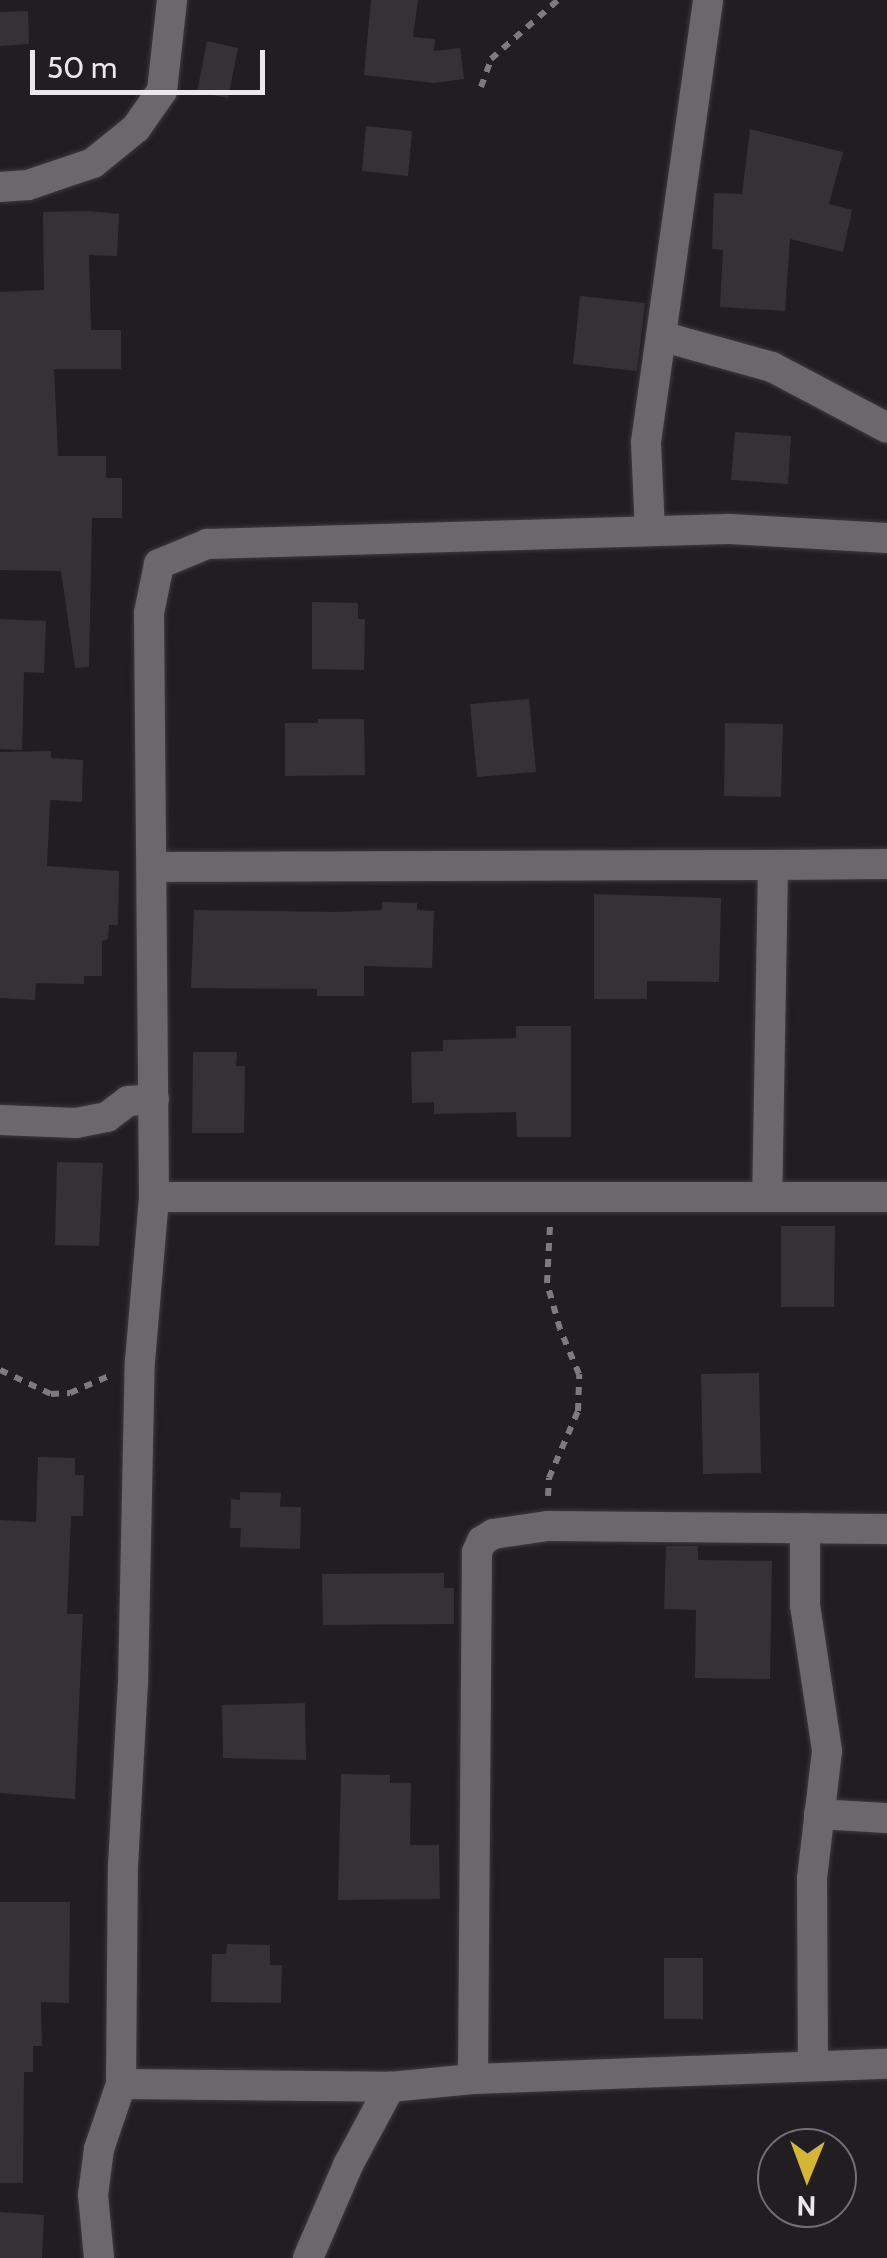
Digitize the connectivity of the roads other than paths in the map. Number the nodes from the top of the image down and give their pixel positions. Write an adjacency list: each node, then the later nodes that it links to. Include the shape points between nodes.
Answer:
1 (172, 0): 3 (street, via 162,91 136,128 93,163 28,185)
2 (708, 0): 4 (street)
3 (0, 187)
4 (664, 337): 5 (street, via 772,367); 6 (street, via 646,442)
5 (887, 428)
6 (650, 531): 7 (street); 10 (street, via 207,544 160,564 149,613)
7 (887, 538)
8 (887, 864): 9 (street)
9 (773, 865): 10 (street); 14 (street)
10 (154, 867): 11 (street)
11 (154, 1099): 12 (street, via 128,1101 107,1117 76,1122); 13 (street)
12 (0, 1120)
13 (154, 1196): 14 (street); 23 (street, via 140,1361)
14 (767, 1197): 15 (street)
15 (887, 1197)
16 (805, 1528): 17 (street); 18 (street, via 806,1605 827,1752); 22 (street, via 548,1526 482,1541)
17 (887, 1529)
18 (819, 1814): 19 (street); 21 (street)
19 (887, 1818)
20 (887, 2064): 21 (street)
21 (813, 2066): 22 (street)
22 (474, 2079): 24 (street)
23 (121, 2084): 24 (street); 25 (street, via 99,2149)
24 (390, 2086): 26 (street)
25 (99, 2258)
26 (308, 2258)

